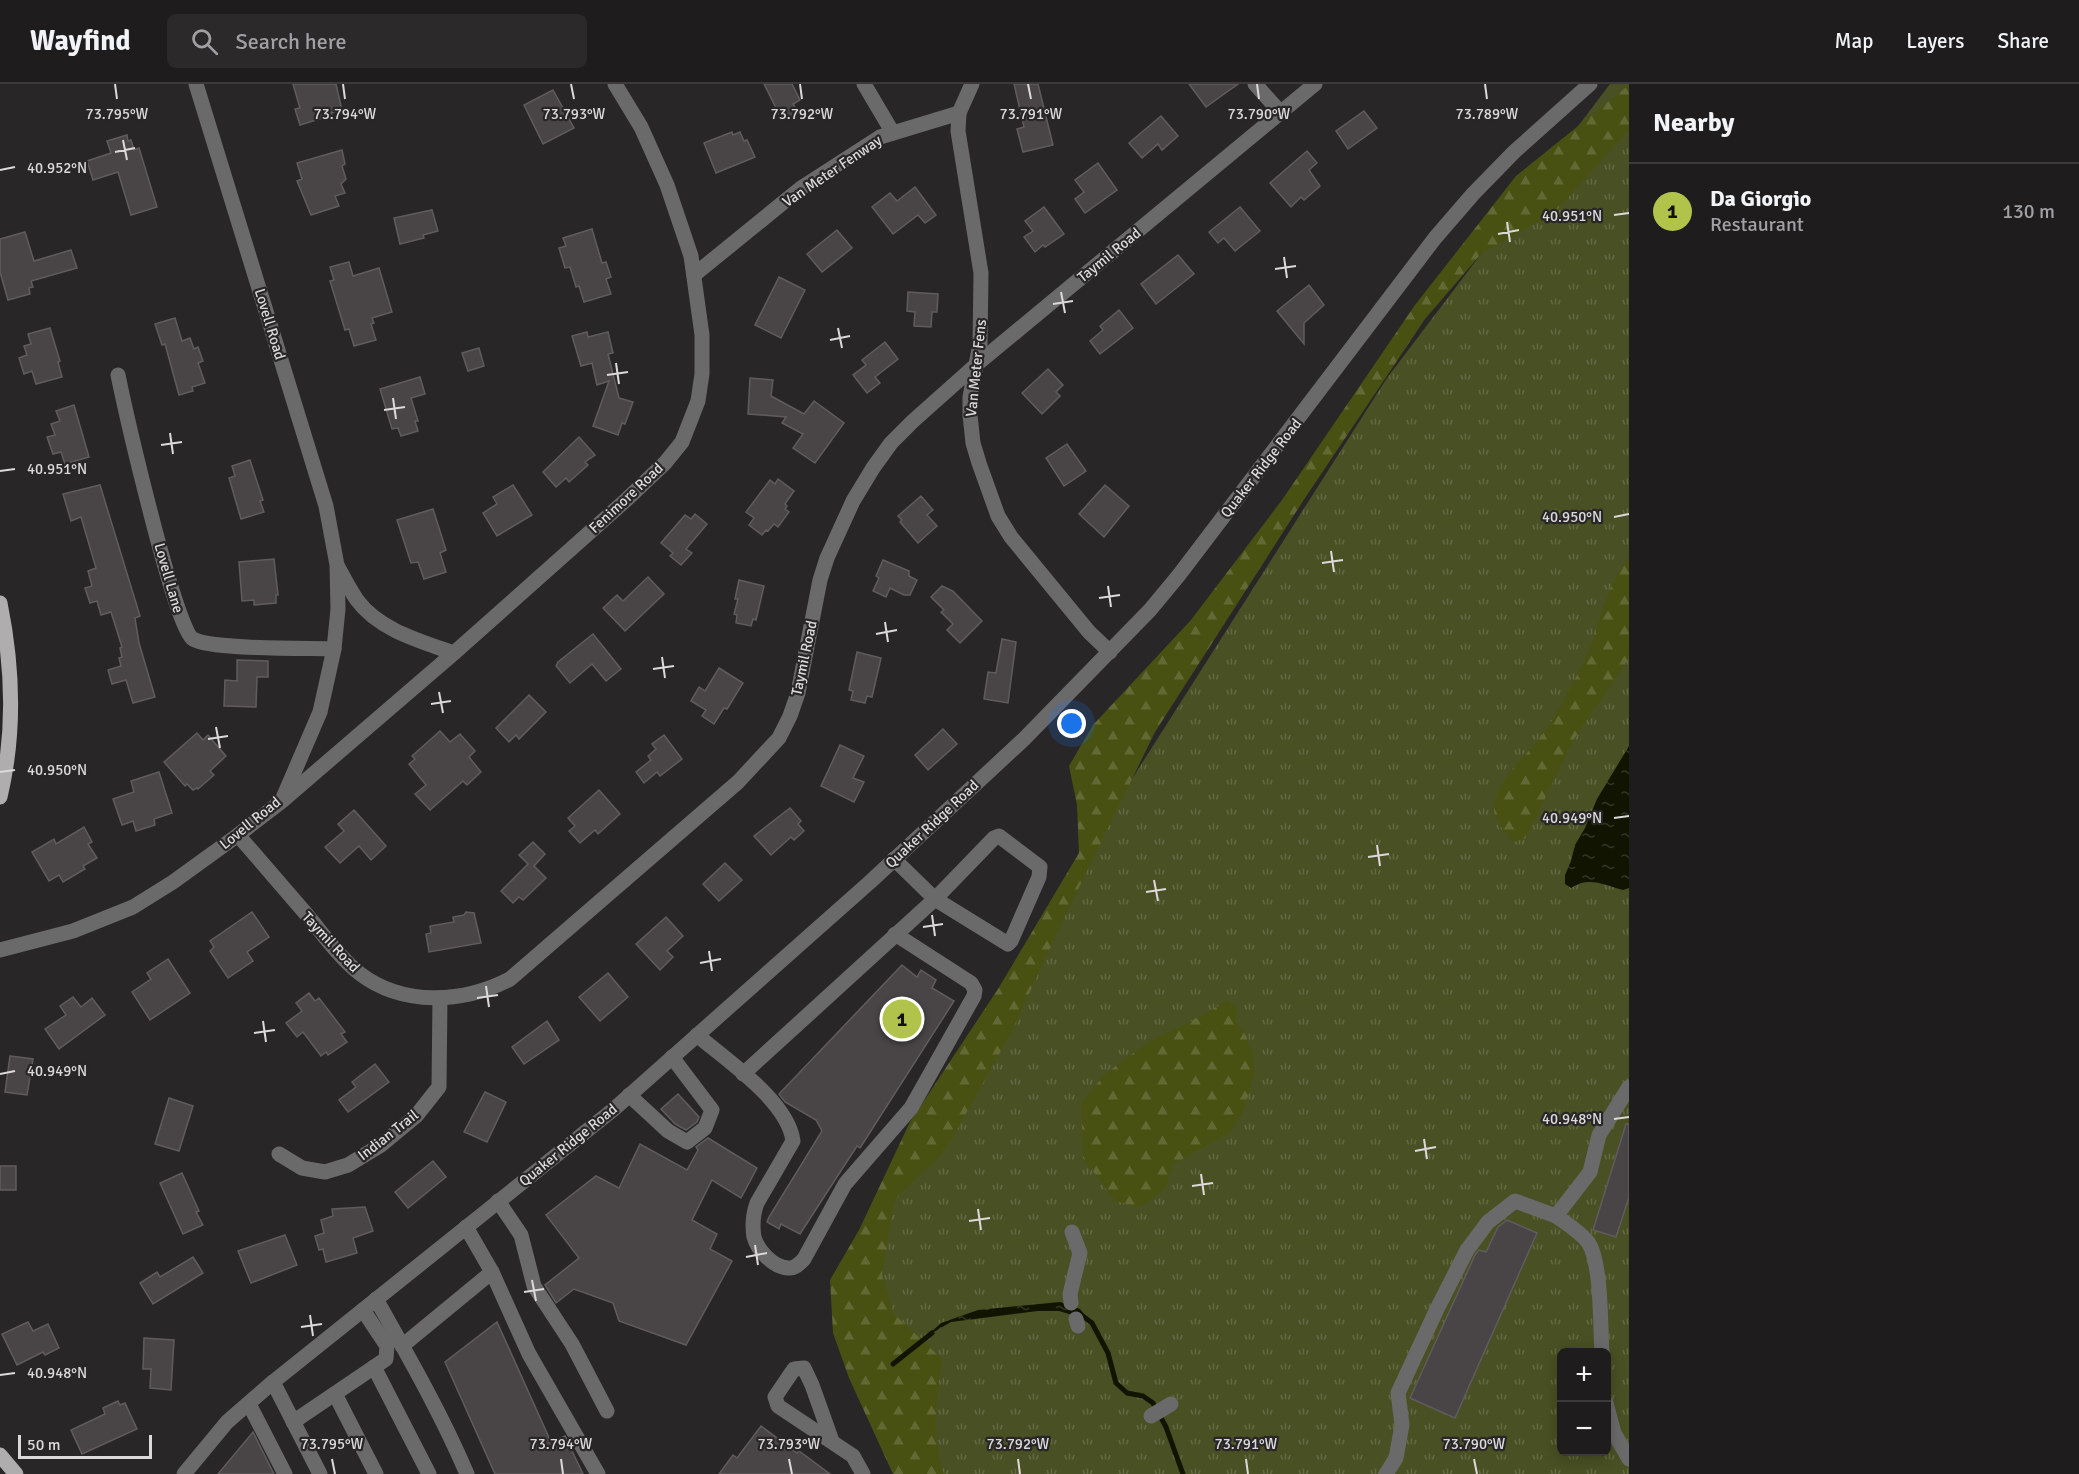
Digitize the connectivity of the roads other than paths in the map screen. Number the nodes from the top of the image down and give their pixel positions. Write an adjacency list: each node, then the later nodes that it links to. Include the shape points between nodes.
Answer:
1 (196, 84): 14 (street, Lovell Road, via 326,506)
2 (615, 84): 11 (street, Fenimore Road, via 641,127 667,185)
3 (864, 84): 10 (street)
4 (972, 84): 8 (street)
5 (1255, 84): 9 (street)
6 (1315, 84): 9 (street, Taymil Road)
7 (1590, 84): 17 (street, Quaker Ridge Road, via 1473,194 1435,238 1179,575)
8 (959, 113): 10 (street, Van Meter Fenway); 12 (street, Van Meter Fens, via 958,131 981,273)
9 (1281, 113): 12 (street, Taymil Road)
10 (892, 133): 11 (street, Van Meter Fenway, via 801,188)
11 (694, 275): 18 (street, Fenimore Road, via 702,335 702,374 698,401 682,442 626,500)
12 (977, 364): 17 (street, Van Meter Fens, via 970,397 972,434 998,516 1046,581); 26 (street, Taymil Road, via 891,443 853,501 819,580 798,693 779,738 729,790 510,979 473,994)
13 (118, 375): 16 (street, Lovell Lane, via 157,537 182,624 190,638 223,645)
14 (337, 565): 16 (street, Lovell Road); 18 (street, Lovell Road, via 370,614 403,635)
15 (0, 603): 19 (main road, via 9,662 11,723)
16 (334, 649): 20 (street, Lovell Road, via 320,712)
17 (1110, 652): 22 (street, Quaker Ridge Road, via 1024,739)
18 (454, 653): 20 (street, Fenimore Road)
19 (0, 797)
20 (282, 801): 21 (street, Lovell Road)
21 (238, 835): 25 (street, Lovell Road, via 133,907 74,931); 26 (street, Taymil Road, via 360,974 392,991)
22 (894, 860): 23 (street); 27 (street, Quaker Ridge Road)
23 (934, 899): 23 (street, via 1008,944 1040,867 999,836 994,837); 24 (street)
24 (895, 934): 29 (street); 29 (street, via 971,983 974,996 911,1108 846,1184 804,1259 789,1269 771,1261 760,1249 753,1213 793,1141 792,1131 772,1100)
25 (0, 950)
26 (440, 998): 32 (street, Indian Trail, via 439,1087 416,1116 381,1145 348,1165 325,1172 302,1168)
27 (697, 1035): 28 (street, Quaker Ridge Road); 29 (street)
28 (672, 1057): 31 (street, Quaker Ridge Road); 31 (street, via 712,1110 705,1128 687,1142 668,1131)
29 (743, 1074)
30 (1629, 1087): 34 (street, via 1599,1135 1590,1172)
31 (629, 1095): 33 (street, Quaker Ridge Road)
32 (279, 1154)
33 (498, 1201): 35 (street, Quaker Ridge Road); 48 (street, via 521,1235 534,1286 572,1344)
34 (1556, 1216): 42 (street, via 1578,1232 1594,1257); 64 (street, via 1515,1202 1488,1222 1467,1250 1398,1393 1402,1425 1396,1458)
35 (466, 1227): 37 (street); 38 (street, Quaker Ridge Road)
36 (1072, 1232): 39 (street, via 1080,1253)
37 (492, 1272): 41 (street); 62 (street, via 529,1354)
38 (376, 1299): 40 (street, Quaker Ridge Road); 41 (street)
39 (1071, 1303)
40 (363, 1310): 43 (street, via 387,1346 386,1359); 44 (street, Quaker Ridge Road)
41 (402, 1346): 61 (street)
42 (1602, 1348)
43 (374, 1367): 45 (street); 60 (street)
44 (273, 1382): 46 (street, Quaker Ridge Road); 51 (street)
45 (335, 1394): 51 (street); 59 (street)
46 (249, 1404): 56 (street, Quaker Ridge Road, via 227,1422); 57 (street)
47 (1171, 1404): 49 (street)
48 (608, 1411)
49 (1151, 1416)
50 (1611, 1421): 54 (street)
51 (294, 1422): 58 (street)
52 (832, 1441): 52 (street, via 778,1406 775,1397 794,1369 804,1368); 63 (street, via 853,1456)
53 (0, 1455): 55 (main road)
54 (1629, 1459)
55 (16, 1474)
56 (184, 1474)
57 (285, 1474)
58 (320, 1474)
59 (376, 1474)
60 (429, 1474)
61 (467, 1474)
62 (598, 1474)
63 (863, 1474)
64 (1386, 1474)

